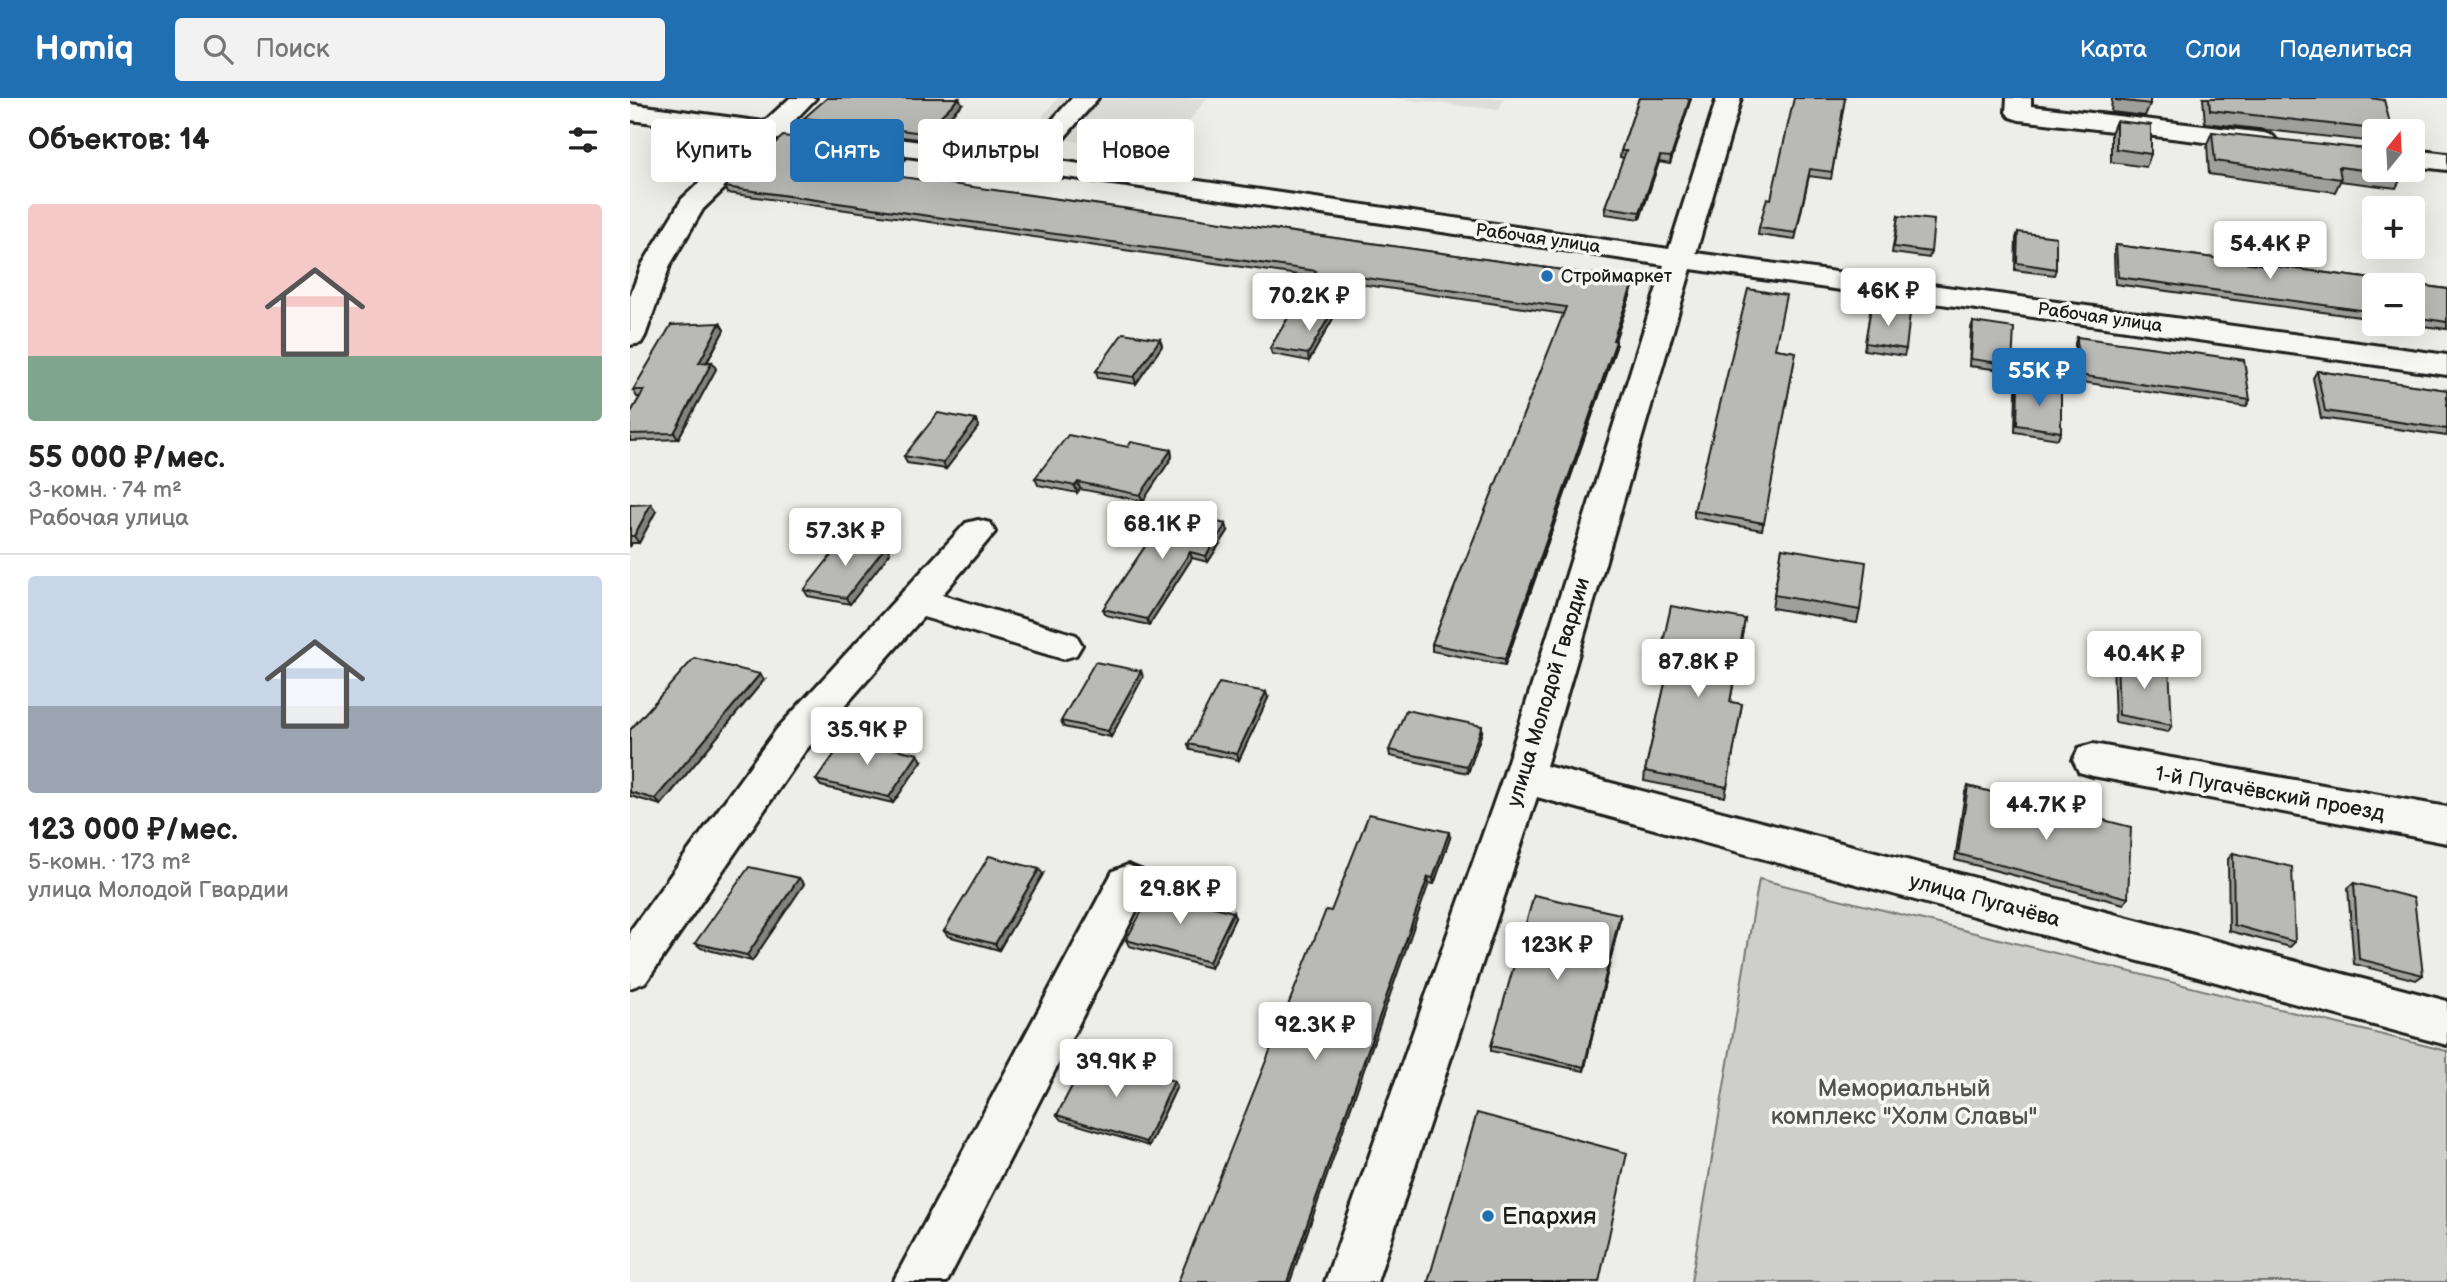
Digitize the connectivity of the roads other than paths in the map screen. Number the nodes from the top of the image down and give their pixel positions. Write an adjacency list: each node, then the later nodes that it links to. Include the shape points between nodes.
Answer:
1 (804, 98): 8 (street)
2 (1086, 98): 7 (street)
3 (1729, 98): 16 (street, улица Молодой Гвардии)
4 (2020, 98): 10 (street, via 2019,112)
5 (630, 111): 6 (street, Рабочая улица)
6 (690, 119)
7 (1063, 124)
8 (776, 126)
9 (776, 131): 11 (street, Рабочая улица)
10 (2293, 144)
11 (918, 149)
12 (2426, 160): 13 (street)
13 (2447, 162)
14 (1063, 169): 16 (street, Рабочая улица)
15 (717, 182): 17 (street, via 692,205 656,265)
16 (1679, 259): 18 (street, Рабочая улица); 23 (street, улица Молодой Гвардии)
17 (630, 336)
18 (2447, 365)
19 (978, 532): 20 (street)
20 (915, 601): 21 (street); 26 (street, via 791,740)
21 (1063, 645)
22 (2093, 760): 24 (street, 1-й Пугачёвский проезд)
23 (1523, 777): 27 (street, улица Пугачёва); 29 (street, улица Молодой Гвардии)
24 (2447, 825)
25 (1128, 884): 28 (street)
26 (630, 967)
27 (2447, 1023)
28 (919, 1282)
29 (1351, 1282)

